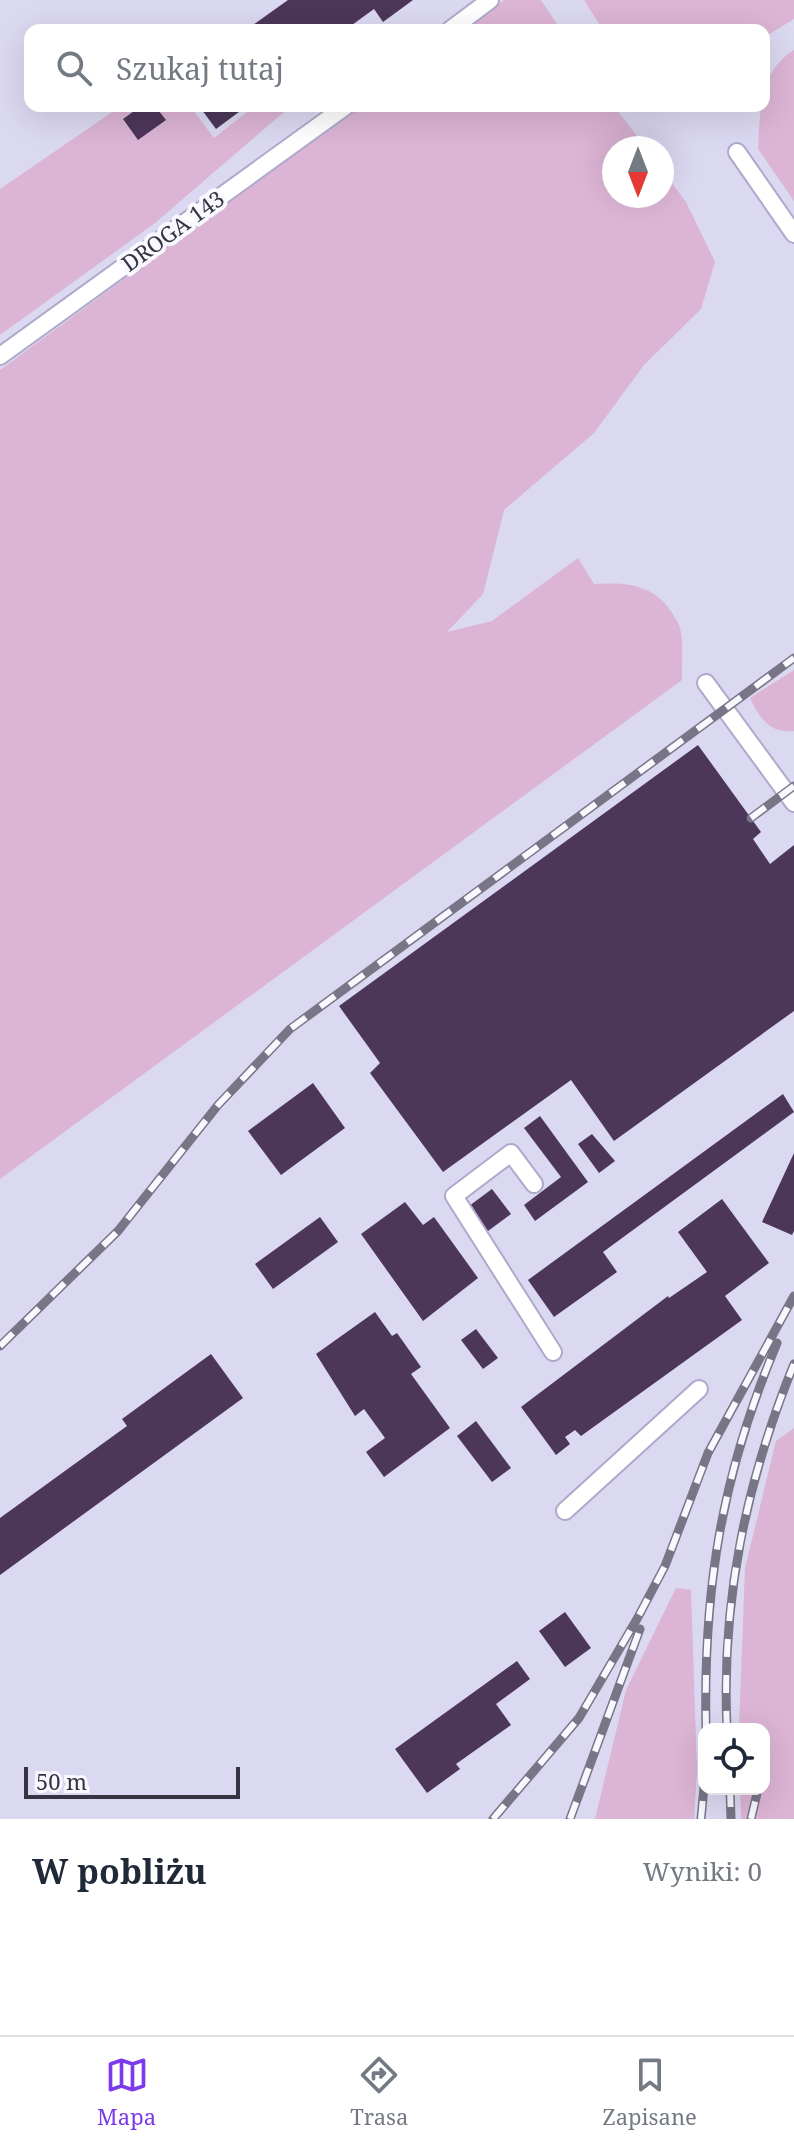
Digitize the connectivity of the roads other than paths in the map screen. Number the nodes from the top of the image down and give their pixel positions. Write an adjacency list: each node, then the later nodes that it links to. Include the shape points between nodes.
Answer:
1 (490, 0): 2 (lane)
2 (458, 24)
3 (338, 112): 6 (lane, DROGA 143)
4 (737, 152): 5 (lane)
5 (794, 234)
6 (0, 356)
7 (706, 683): 8 (lane)
8 (794, 803)
9 (534, 1184): 10 (lane, via 511,1153 454,1196)
10 (553, 1352)
11 (699, 1389): 12 (lane)
12 (565, 1511)

